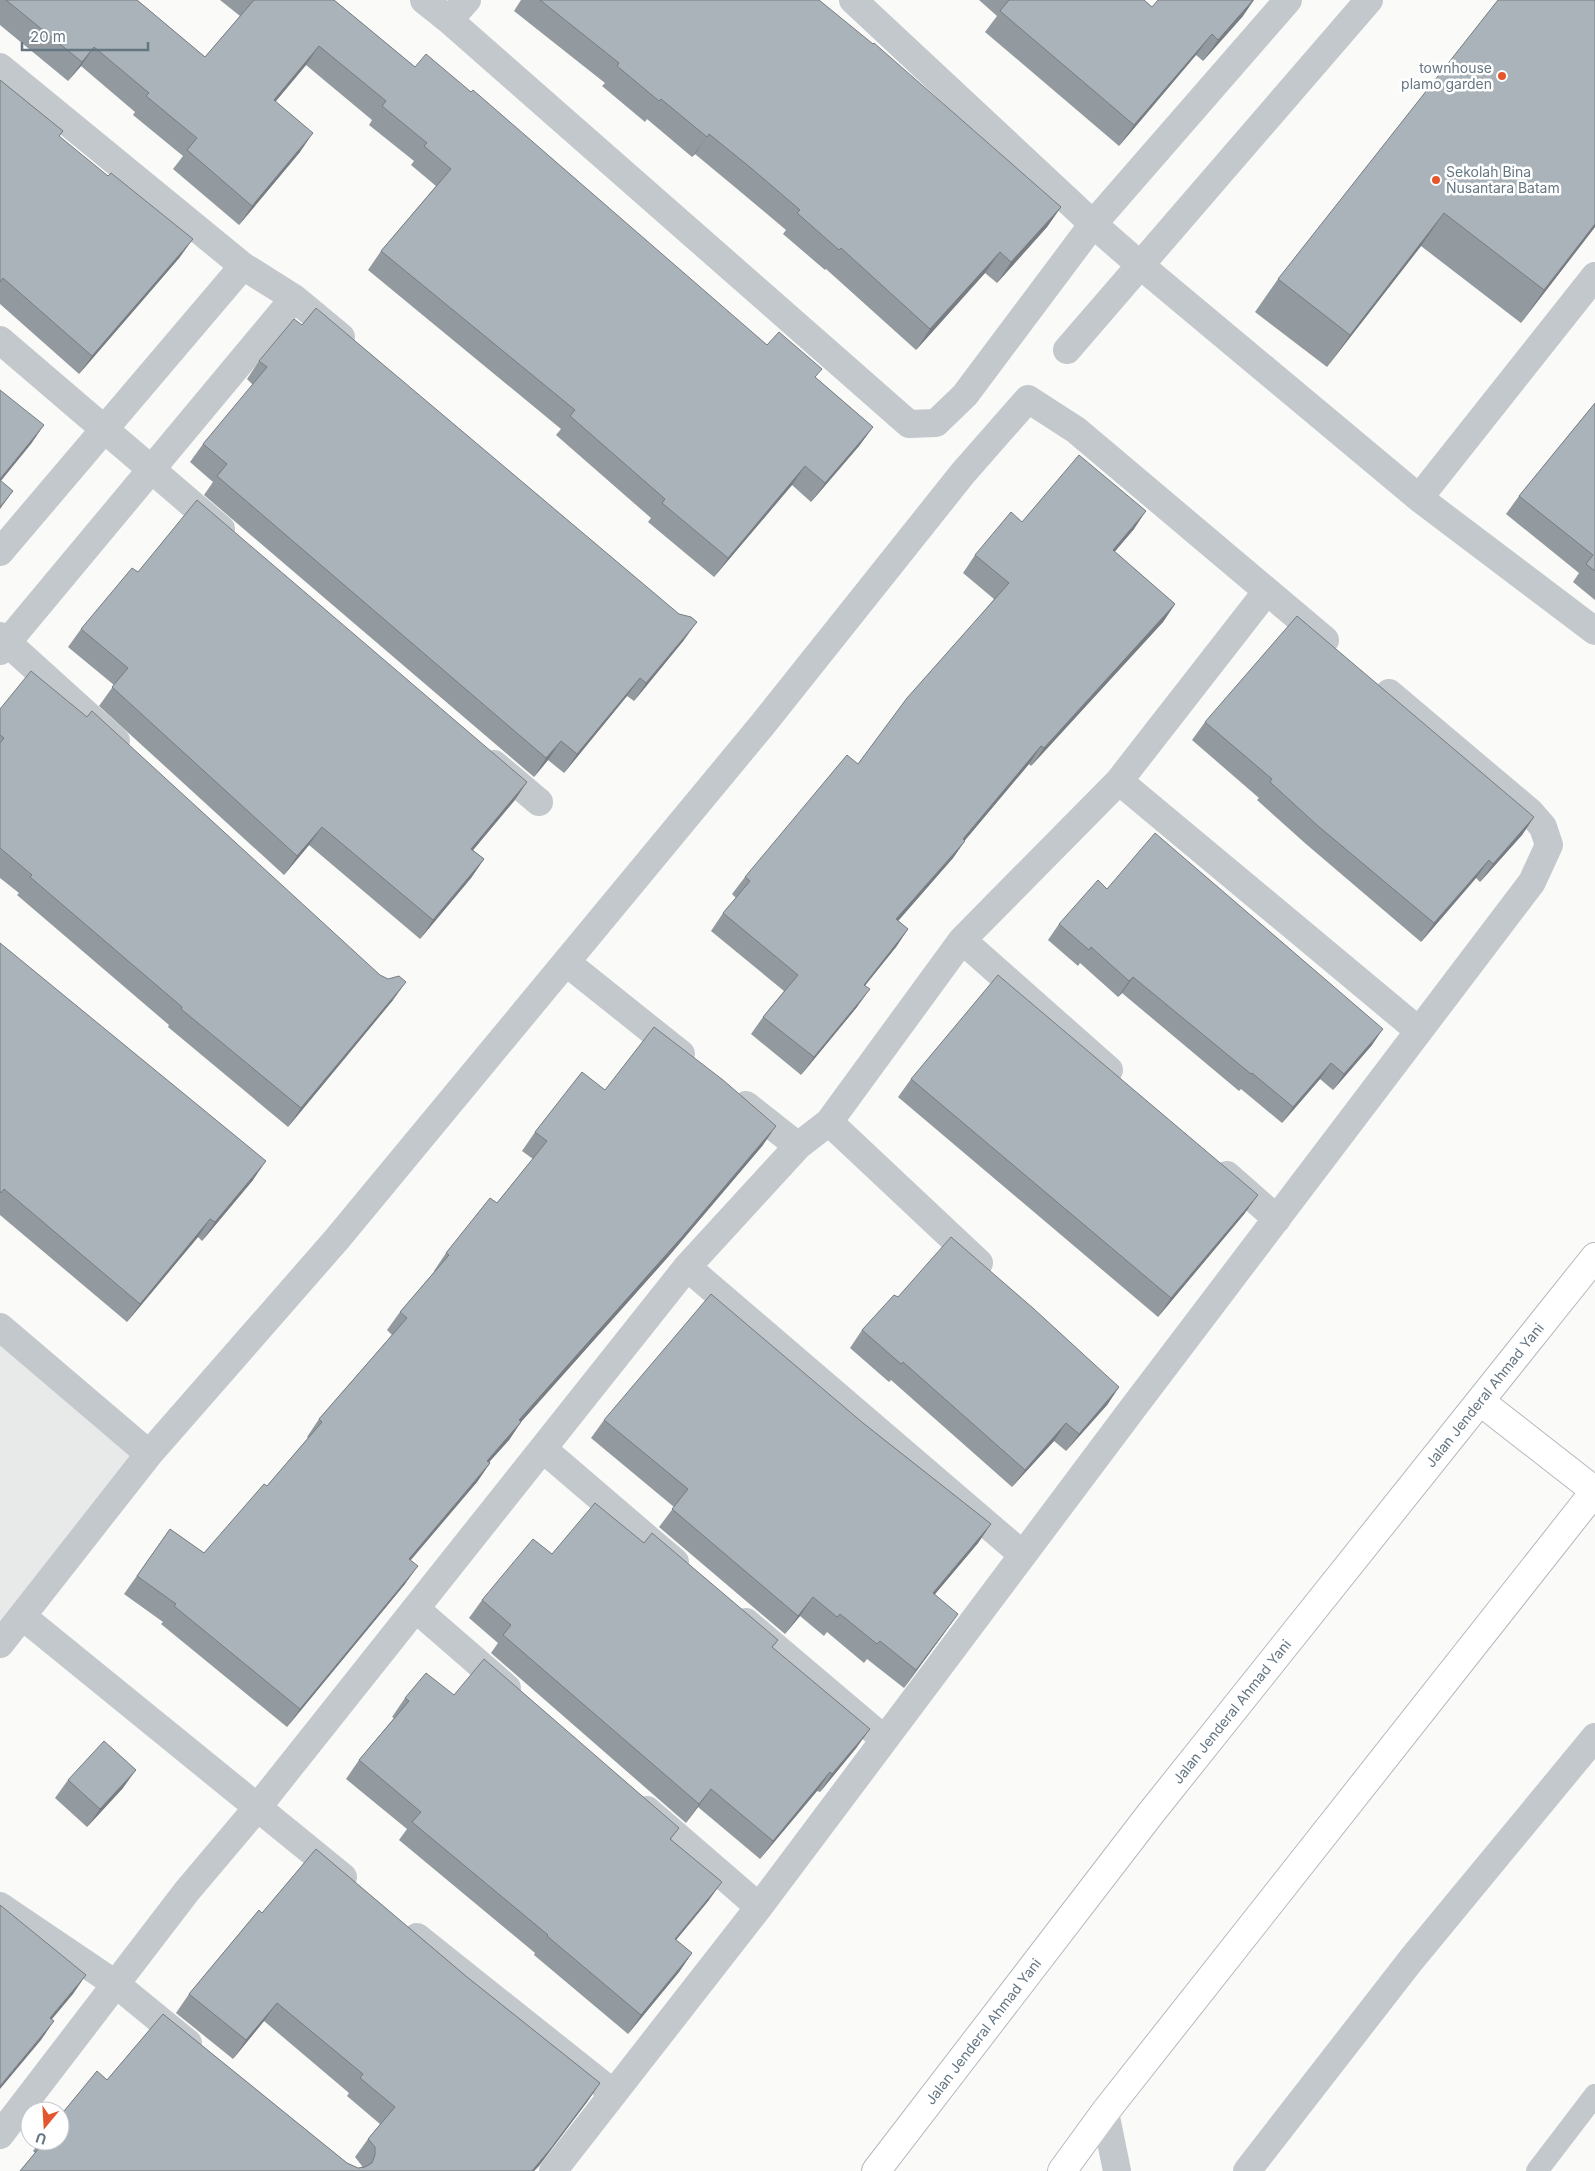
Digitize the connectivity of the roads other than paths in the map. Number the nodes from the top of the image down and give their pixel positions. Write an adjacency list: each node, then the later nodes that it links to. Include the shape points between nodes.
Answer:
1 (424, 0): 5 (street)
2 (853, 0): 7 (street)
3 (1288, 0): 7 (street)
4 (1368, 0): 8 (street)
5 (458, 10): 7 (street, via 909,424 936,423 965,395)
6 (0, 67): 9 (street)
7 (1093, 224): 8 (street)
8 (1140, 265): 13 (street); 17 (street)
9 (243, 266): 11 (street); 15 (street)
10 (1595, 276): 17 (street)
11 (294, 298): 14 (street); 16 (street)
12 (0, 340): 15 (street)
13 (1067, 350)
14 (363, 356)
15 (106, 429): 16 (street); 19 (street)
16 (152, 471): 18 (street); 22 (street)
17 (1419, 498): 21 (street)
18 (244, 549)
19 (0, 552)
20 (1267, 591): 23 (street); 27 (street); 30 (street, via 1076,430 1028,398 963,472 763,724)
21 (1595, 631)
22 (2, 643): 26 (street)
23 (1342, 654)
24 (1372, 680): 31 (street, via 1530,812 1543,827 1549,844 1532,882)
25 (479, 750): 28 (street)
26 (131, 755)
27 (1119, 781): 29 (street); 31 (street)
28 (540, 802)
29 (962, 940): 33 (street); 35 (street)
30 (567, 963): 32 (street); 45 (street, via 337,1239)
31 (1419, 1031): 38 (street)
32 (698, 1067)
33 (1130, 1089)
34 (729, 1091): 36 (street)
35 (829, 1122): 36 (street); 41 (street)
36 (798, 1146): 40 (street)
37 (1211, 1160): 38 (street)
38 (1277, 1218): 47 (street, via 1126,1401)
39 (1595, 1257): 43 (highway, Jalan Jenderal Ahmad Yani)
40 (687, 1267): 44 (street); 47 (street)
41 (995, 1278)
42 (0, 1327): 45 (street)
43 (1481, 1402): 46 (highway); 69 (highway, Jalan Jenderal Ahmad Yani, via 1151,1813)
44 (542, 1449): 48 (street); 50 (street)
45 (149, 1454): 51 (street)
46 (1595, 1491): 66 (highway)
47 (1024, 1555): 55 (street)
48 (694, 1578)
49 (725, 1604): 55 (street)
50 (416, 1609): 53 (street); 57 (street)
51 (22, 1616): 52 (street); 57 (street)
52 (0, 1644)
53 (528, 1706)
54 (1595, 1737): 72 (street, via 1411,1960)
55 (884, 1739): 60 (street)
56 (624, 1791): 60 (street)
57 (257, 1808): 58 (street); 62 (street, via 186,1891)
58 (365, 1895)
59 (0, 1906): 62 (street)
60 (759, 1908): 64 (street)
61 (396, 1920): 64 (street)
62 (117, 1985): 63 (street); 67 (street)
63 (209, 2059)
64 (613, 2093): 68 (street)
65 (1595, 2095): 73 (lane)
66 (1105, 2112): 70 (highway); 71 (street)
67 (0, 2135)
68 (553, 2171)
69 (876, 2171)
70 (1062, 2171)
71 (1117, 2171)
72 (1247, 2171)
73 (1537, 2171)

